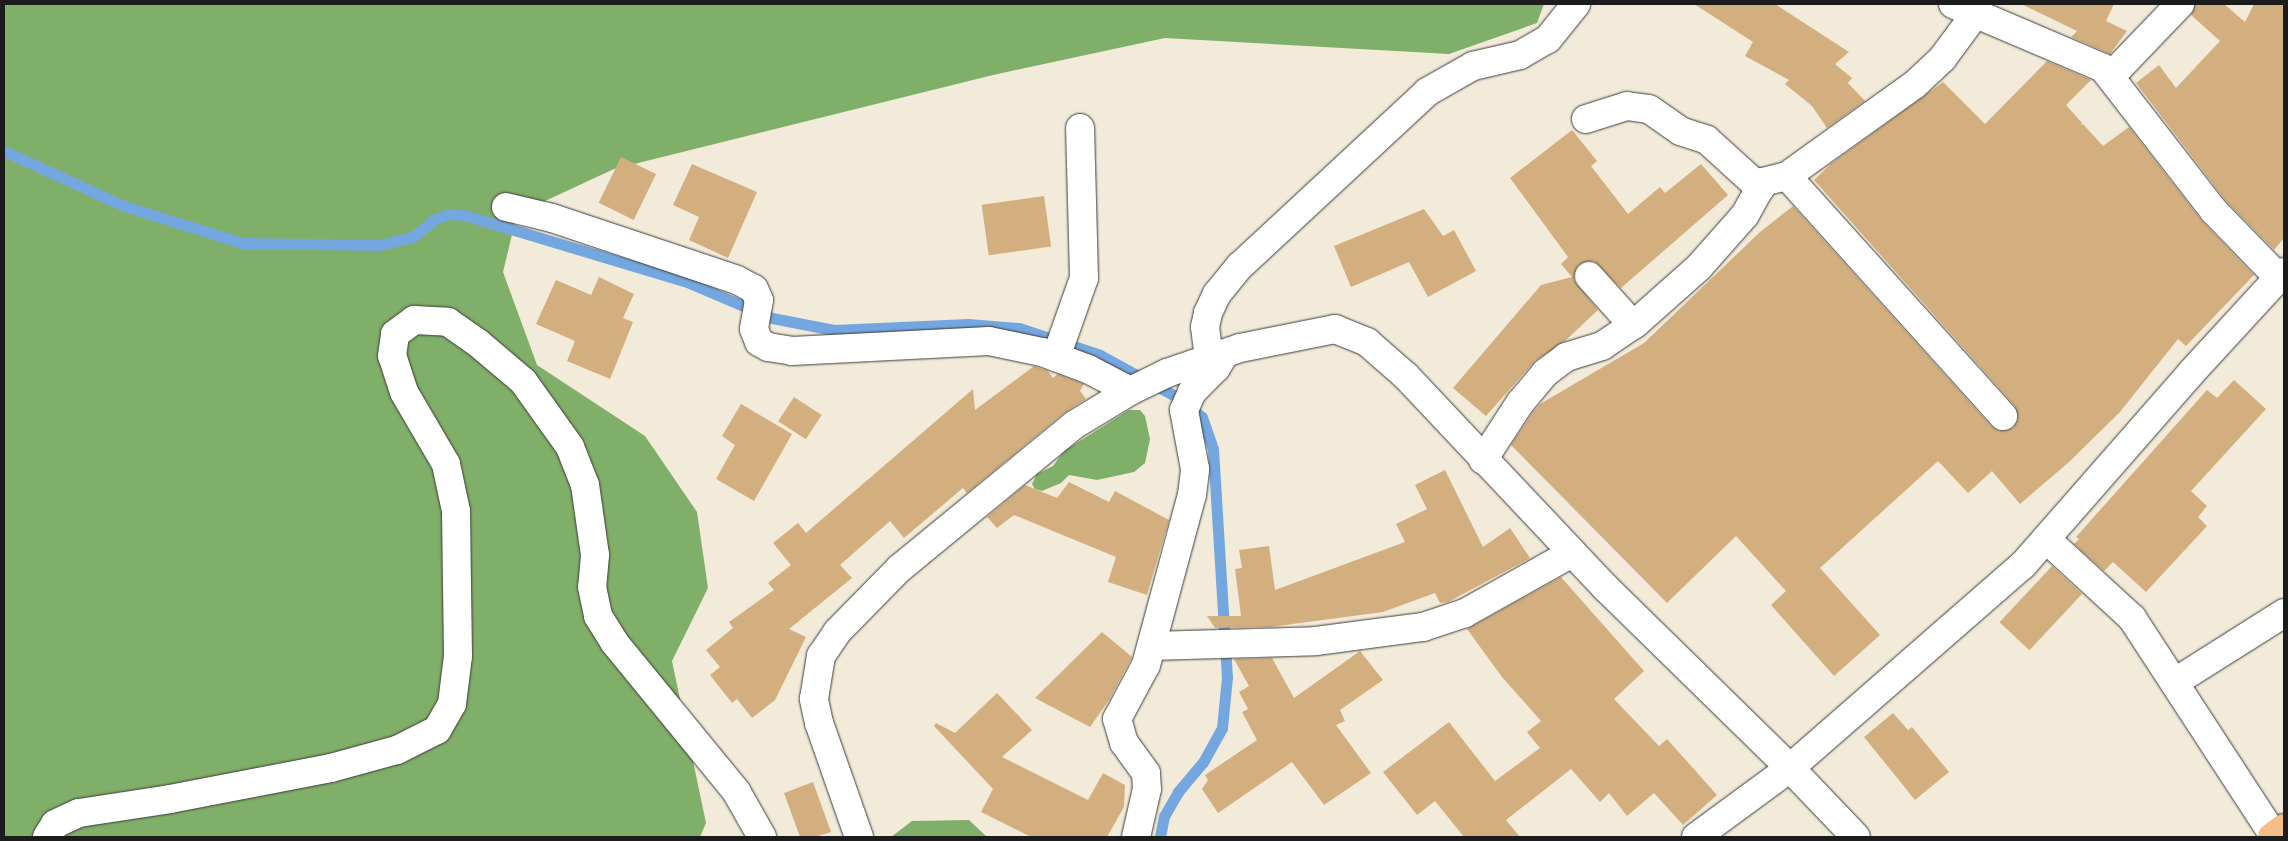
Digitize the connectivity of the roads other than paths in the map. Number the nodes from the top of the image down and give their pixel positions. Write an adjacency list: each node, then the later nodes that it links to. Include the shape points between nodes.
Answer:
1 (1576, 4): 14 (street, via 1548,39 1520,55 1473,66 1427,92 1240,266 1208,313 1205,327)
2 (2180, 4): 4 (street)
3 (1964, 8): 4 (street, via 2092,61); 7 (street, via 1942,59 1914,85)
4 (2111, 76): 10 (street, via 2190,183)
5 (1586, 118): 8 (street, via 1627,106 1649,109 1680,131 1706,140)
6 (1080, 128): 13 (street, via 1084,278)
7 (1787, 176): 8 (street, via 1768,180); 16 (street)
8 (1760, 188): 12 (street, via 1745,214 1699,267)
9 (506, 207): 13 (street, via 552,218 737,280 754,289 759,300 754,329 759,342 768,347 792,351 989,341)
10 (2282, 275): 18 (street, via 2191,373)
11 (1589, 276): 12 (street)
12 (1632, 325): 17 (street, via 1602,346 1566,357 1545,373 1520,402)
13 (1060, 346): 15 (street, via 1088,369)
14 (1217, 356): 15 (street, via 1167,373); 17 (street, via 1322,330 1347,331 1366,342 1406,376); 21 (street, via 1216,368 1188,401 1195,469 1192,495)
15 (1131, 390): 27 (street, via 1074,426 900,568 837,632 821,656 814,691 819,723)
16 (2002, 416)
17 (1484, 460): 19 (street)
18 (2046, 539): 22 (street, via 2132,618); 23 (street, via 2015,572)
19 (1572, 553): 21 (street, via 1465,614 1423,627 1370,636); 23 (street)
20 (2284, 613): 22 (street)
21 (1152, 646): 28 (street, via 1146,665 1117,719 1124,743 1146,773 1147,789)
22 (2174, 682): 24 (street)
23 (1790, 768): 29 (street); 30 (street)
24 (2277, 834)
25 (47, 837): 26 (street, via 55,824 79,812 331,768 397,750 437,730 452,704 458,656 456,511 446,464 404,392 392,356 395,334 414,320 448,322 478,343 523,381 570,447 585,485 594,555 592,587 598,616 614,642 736,791)
26 (762, 837)
27 (859, 837)
28 (1136, 837)
29 (1696, 837)
30 (1856, 837)

